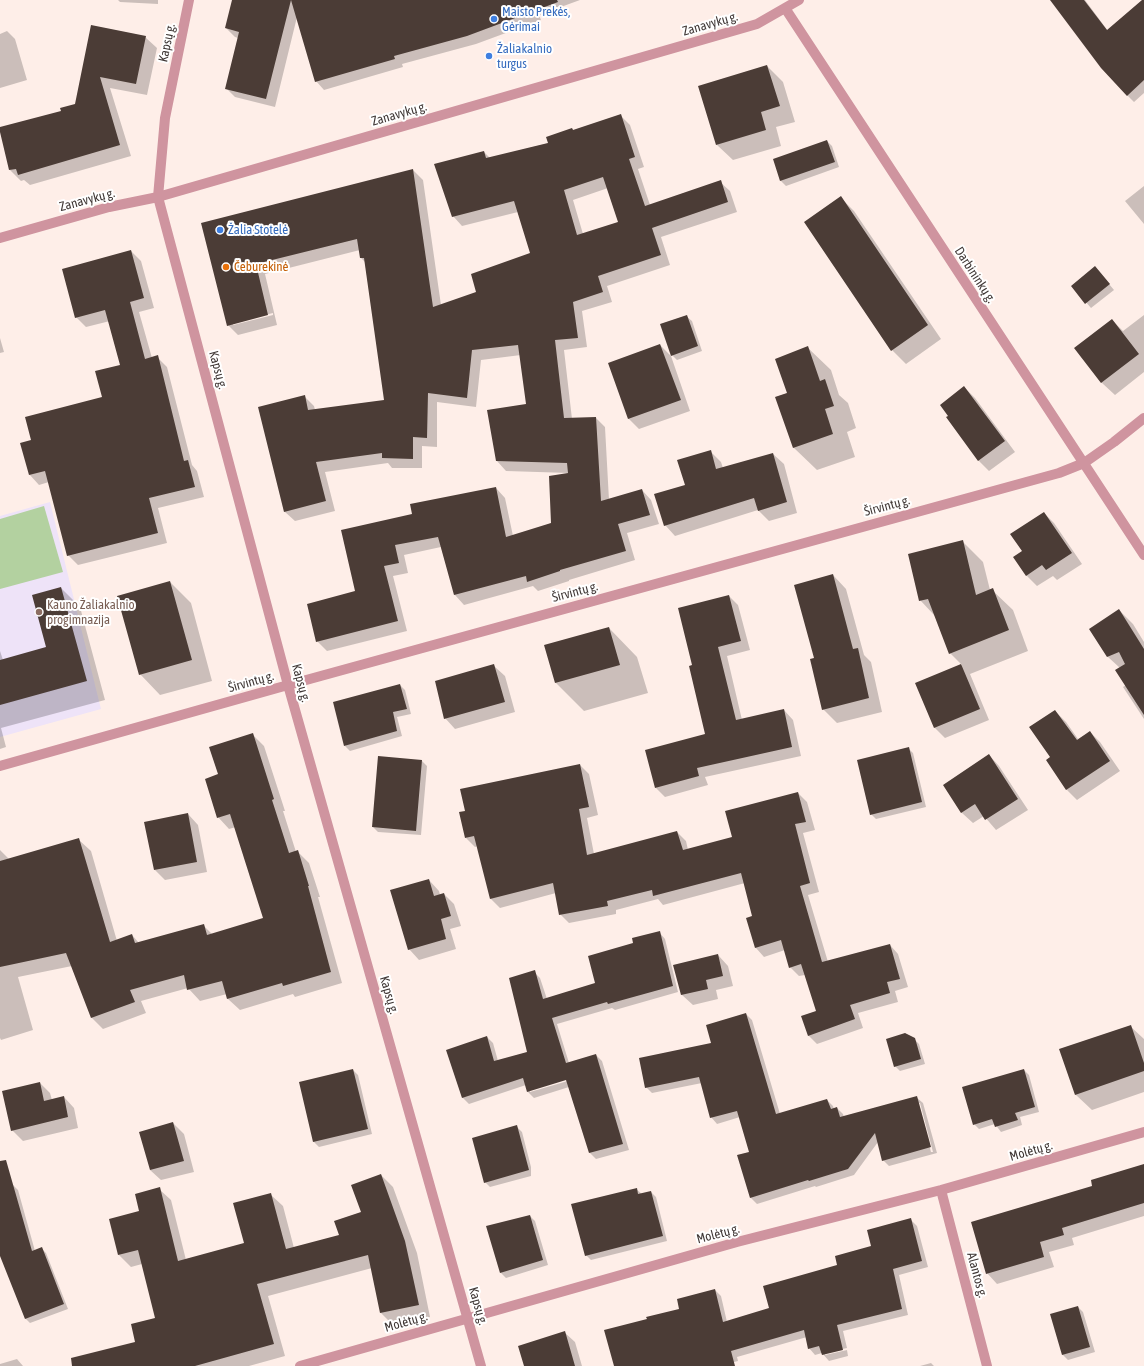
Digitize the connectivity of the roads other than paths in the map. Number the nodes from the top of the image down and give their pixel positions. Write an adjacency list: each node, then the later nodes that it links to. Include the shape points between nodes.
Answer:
1 (189, 0): 4 (street, Kapsų g., via 164,118)
2 (799, 0): 3 (street, Zanavykų g.)
3 (785, 8): 4 (street, Zanavykų g., via 757,24); 7 (street, Darbininkų g.)
4 (158, 197): 5 (street, Zanavykų g., via 109,207); 9 (street, Kapsų g.)
5 (0, 238)
6 (1144, 418): 7 (street, Širvintų g.)
7 (1084, 463): 8 (street, Darbininkų g.); 9 (street, Širvintų g., via 1059,473)
8 (1144, 555)
9 (288, 685): 10 (street, Širvintų g.); 13 (street, Kapsų g.)
10 (0, 766)
11 (1144, 1132): 12 (street, Molėtų g.)
12 (941, 1190): 13 (street, Molėtų g., via 737,1242); 16 (street, Alantos g.)
13 (468, 1318): 14 (street, Molėtų g.); 15 (street, Kapsų g.)
14 (300, 1366)
15 (481, 1366)
16 (988, 1366)

